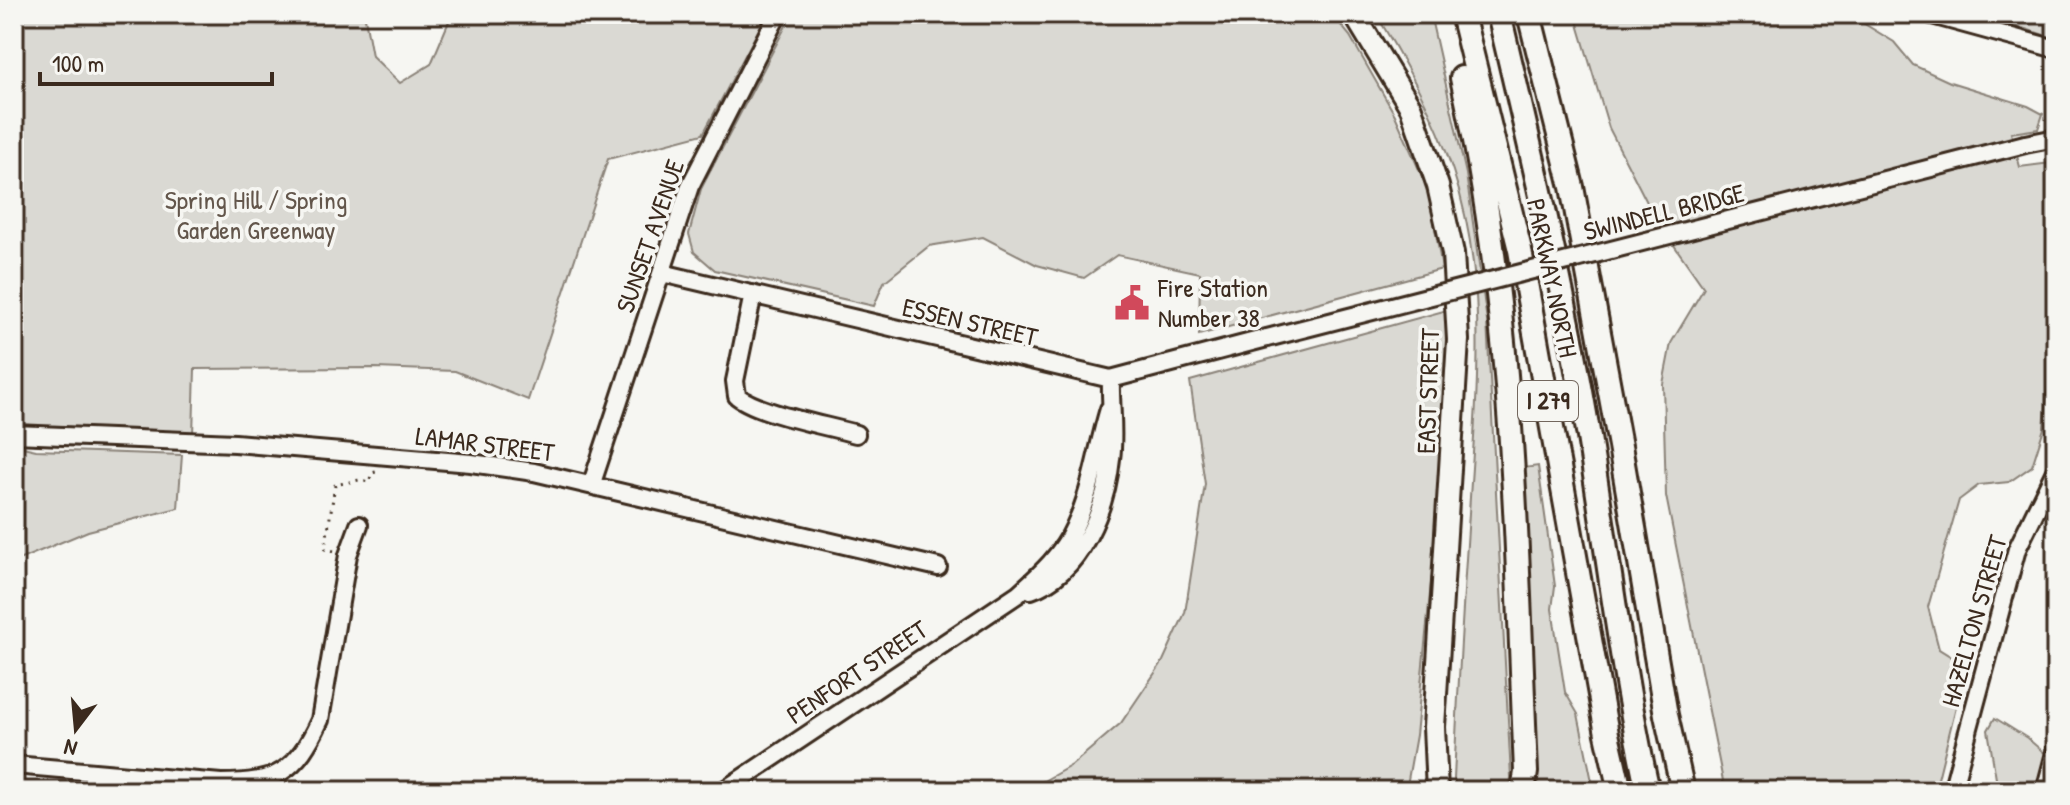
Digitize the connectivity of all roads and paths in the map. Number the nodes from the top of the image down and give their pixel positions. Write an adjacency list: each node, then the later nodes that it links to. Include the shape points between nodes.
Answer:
1 (778, 14): 10 (street, SUNSET AVENUE, via 690,186)
2 (1354, 14): 25 (main road, EAST STREET, via 1411,108 1438,186 1453,253 1458,340 1434,727)
3 (1447, 14): 26 (highway, via 1479,153 1503,324)
4 (1462, 14): 27 (highway, PARKWAY NORTH / I 279, via 1520,250)
5 (1499, 14): 28 (highway, via 1551,238)
6 (1529, 14): 29 (highway, PARKWAY NORTH / I 279, via 1572,187)
7 (1928, 14): 8 (street)
8 (2056, 49)
9 (2056, 138): 12 (street, SWINDELL BRIDGE, bridge)
10 (662, 273): 11 (street, ESSEN STREET); 18 (street, SUNSET AVENUE)
11 (753, 294): 13 (street, ESSEN STREET); 14 (street, via 735,381 737,396)
12 (1267, 338): 13 (street, ESSEN STREET)
13 (1111, 379): 24 (street, PENFORT STREET, via 1109,409 1083,506 1073,531 1040,574 1018,594)
14 (856, 434)
15 (15, 435): 18 (street, LAMAR STREET, via 235,443 471,463)
16 (2056, 469): 30 (street, HAZELTON STREET, via 2017,549)
17 (383, 470): 20 (path, via 372,473 369,482 335,485 325,549)
18 (592, 483): 21 (street, LAMAR STREET)
19 (359, 525): 20 (street)
20 (348, 555): 23 (street, via 320,720 288,769 248,783 221,783)
21 (938, 567)
22 (2056, 749): 31 (street)
23 (14, 765)
24 (723, 791)
25 (1437, 791)
26 (1523, 791)
27 (1620, 791)
28 (1648, 791)
29 (1683, 791)
30 (1952, 791)
31 (2045, 791)

